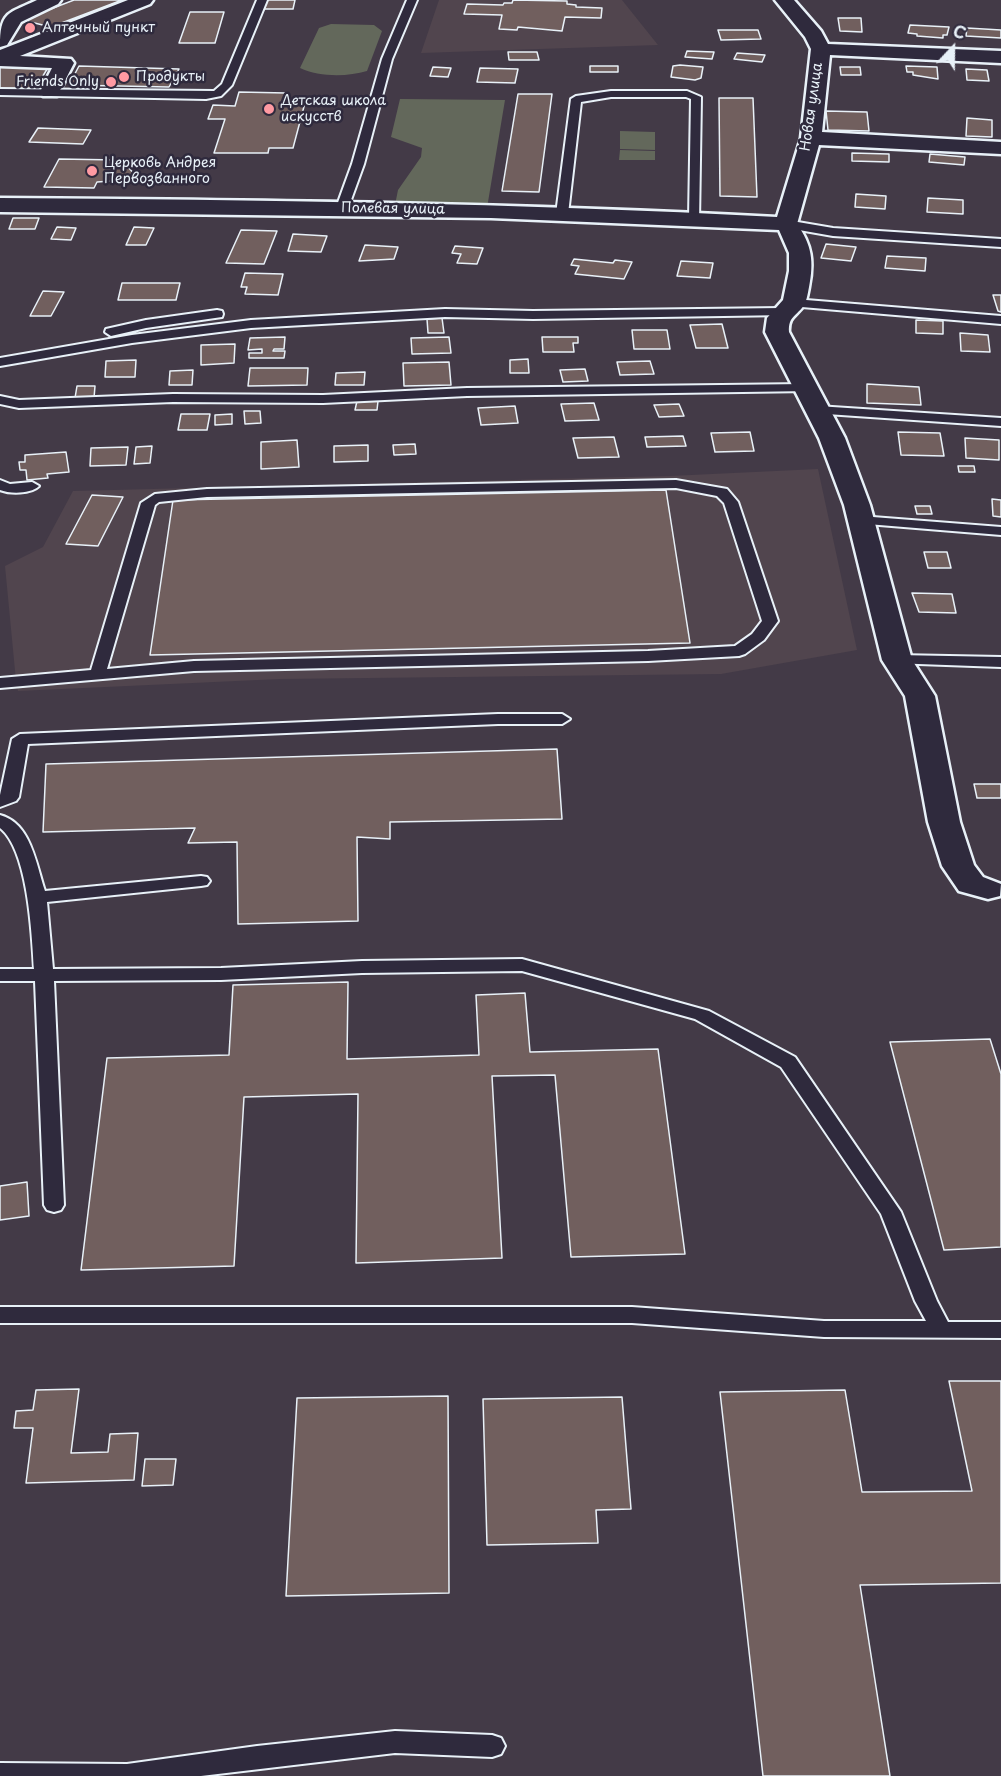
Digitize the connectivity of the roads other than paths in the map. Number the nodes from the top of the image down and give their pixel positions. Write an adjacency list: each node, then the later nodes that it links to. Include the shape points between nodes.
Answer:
1 (52, 0): 6 (street, via 14,18)
2 (144, 0): 9 (street)
3 (262, 0): 11 (lane, via 227,85 217,93 206,96)
4 (412, 0): 15 (lane, via 387,59)
5 (784, 0): 7 (street, Новая улица)
6 (0, 42)
7 (821, 49): 8 (street); 12 (street, Новая улица)
8 (1001, 57)
9 (0, 59): 11 (street, via 64,63)
10 (0, 92): 11 (lane)
11 (50, 92)
12 (811, 138): 13 (street); 18 (street, Новая улица)
13 (1001, 148)
14 (0, 205): 15 (street, Полевая улица)
15 (342, 208): 16 (street, Полевая улица)
16 (562, 214): 17 (street, Полевая улица); 17 (lane, via 576,99 611,94 687,94 696,97)
17 (694, 219): 18 (street, Полевая улица)
18 (786, 224): 19 (lane, via 833,232); 20 (street, via 798,239 802,254)
19 (1001, 243)
20 (788, 307): 22 (lane); 24 (lane, via 533,315 445,313 251,324 132,339); 25 (street, via 776,323 777,332)
21 (217, 314): 23 (lane)
22 (1001, 320)
23 (0, 353)
24 (4, 362)
25 (811, 398): 26 (lane, via 467,392 323,399 173,398 19,404); 27 (lane); 30 (street, via 836,449)
26 (0, 400)
27 (1001, 422)
28 (0, 484): 29 (lane, via 8,488)
29 (32, 486)
30 (860, 520): 31 (lane); 32 (street)
31 (1001, 531)
32 (897, 660): 33 (lane); 40 (street, via 920,696 944,822 958,866 971,884)
33 (1001, 662)
34 (98, 673): 34 (lane, via 148,503 155,498 207,493 676,484 722,492 730,502 770,621 758,637 739,651 194,666); 35 (lane)
35 (0, 683)
36 (562, 719): 37 (lane, via 20,739 10,796)
37 (0, 802)
38 (0, 820): 41 (lane, via 17,833)
39 (201, 881): 41 (lane)
40 (994, 889)
41 (38, 897): 43 (lane)
42 (0, 975): 43 (lane)
43 (44, 976): 44 (lane); 46 (lane, via 522,965 702,1015 788,1062 891,1212)
44 (54, 1205)
45 (0, 1316): 46 (lane, via 632,1315 824,1329)
46 (940, 1329): 47 (lane)
47 (1001, 1330)
48 (492, 1746): 49 (lane, via 395,1742 127,1775)
49 (0, 1774)

